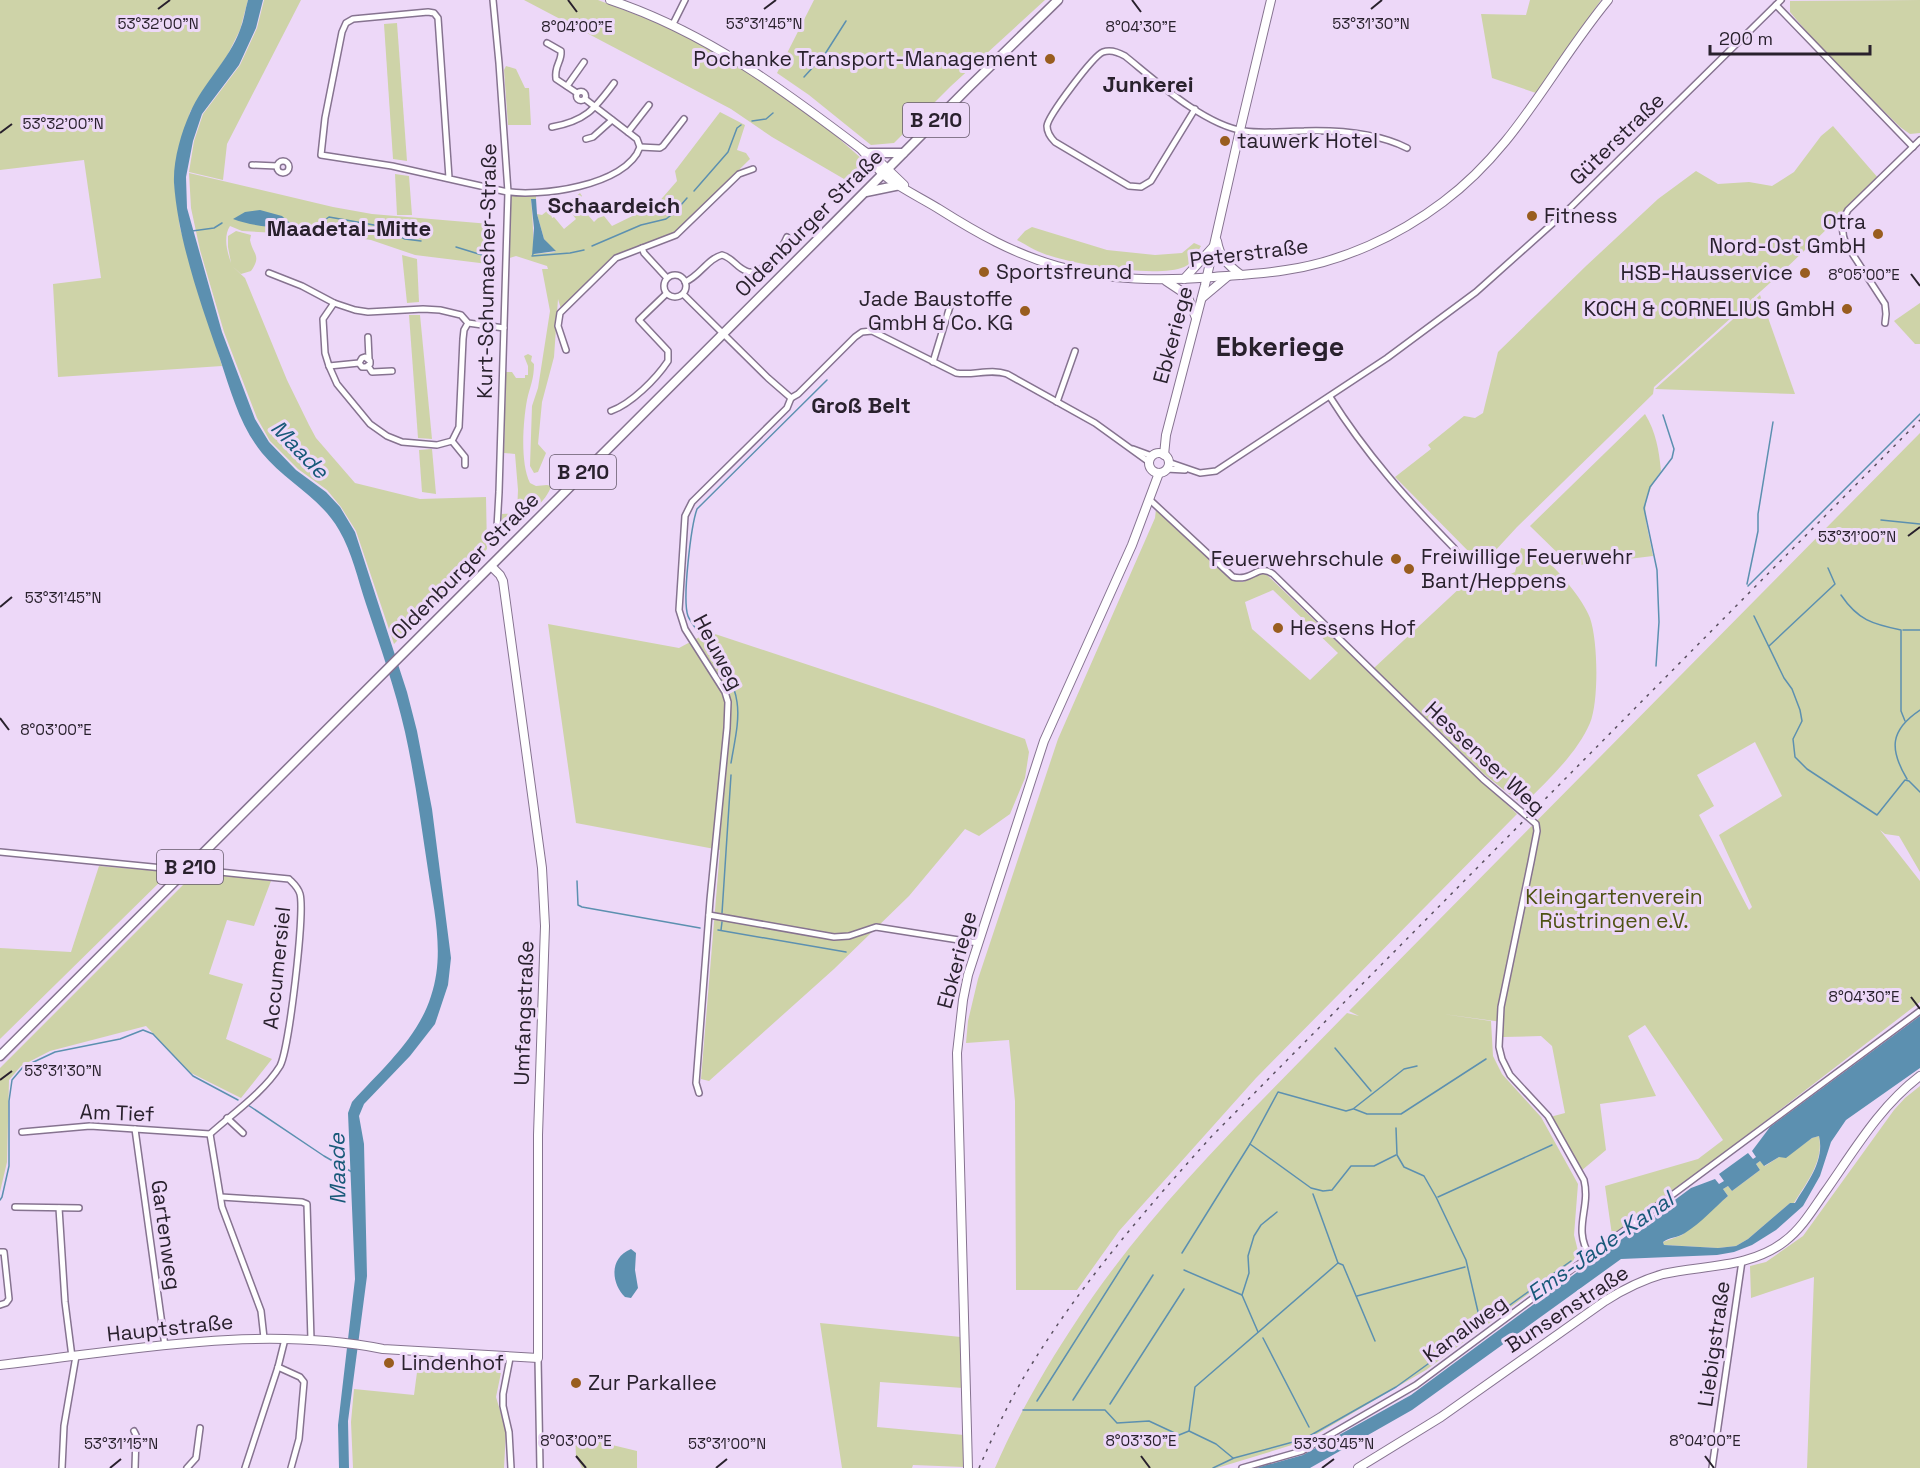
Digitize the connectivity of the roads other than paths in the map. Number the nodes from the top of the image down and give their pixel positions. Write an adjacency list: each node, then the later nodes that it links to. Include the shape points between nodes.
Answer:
1 (610, 0): 8 (street)
2 (685, 0): 8 (street)
3 (1058, 0): 27 (main road, Oldenburger Straße / B 210)
4 (1271, 0): 19 (street, Ebkeriege)
5 (1608, 0): 41 (street, Peterstraße, via 1502,147 1443,202 1381,240 1347,254 1288,270)
6 (492, 2): 35 (street, Kurt-Schumacher-Straße)
7 (1778, 2): 24 (street, Güterstraße); 67 (street, Güterstraße, via 1571,207 1486,283)
8 (674, 24): 26 (street, via 759,74)
9 (547, 43): 12 (street, via 561,51 554,70 556,79)
10 (584, 62): 12 (street)
11 (614, 84): 14 (street)
12 (567, 86): 14 (street, via 577,93 584,92 585,99)
13 (649, 105): 20 (street)
14 (596, 107): 17 (street); 18 (street, via 584,117)
15 (1195, 110): 15 (street, via 1125,56 1108,51 1094,60 1047,127 1055,142 1129,186 1141,187 1151,181); 19 (street)
16 (684, 119): 23 (street, via 660,148)
17 (612, 120): 20 (street); 21 (street)
18 (552, 126)
19 (1239, 130): 25 (street, via 1330,131 1391,140); 38 (street, Ebkeriege)
20 (628, 132): 23 (street)
21 (586, 139)
22 (1920, 140): 24 (street)
23 (640, 147): 35 (street, via 623,166 594,183)
24 (1913, 147): 55 (street, via 1843,219 1846,244 1885,304)
25 (1407, 148)
26 (866, 151): 27 (main road); 31 (street)
27 (903, 153): 31 (main road, Oldenburger Straße / B 210)
28 (252, 165): 29 (street)
29 (277, 166)
30 (753, 169): 39 (street, via 739,174 675,235)
31 (885, 171): 33 (street, Peterstraße); 34 (street, Peterstraße); 36 (main road, Oldenburger Straße / B 210)
32 (449, 178): 32 (street, via 321,155 332,78 346,23 353,19 428,12 438,18); 35 (street)
33 (900, 185): 34 (street, Peterstraße); 36 (main road)
34 (910, 190): 46 (street, Peterstraße, via 967,227 1025,256 1089,273)
35 (508, 192): 56 (street, Kurt-Schumacher-Straße)
36 (865, 192): 57 (main road, Oldenburger Straße / B 210)
37 (787, 237): 47 (street, via 783,247 755,273 722,255)
38 (1215, 241): 41 (street, via 1222,260); 44 (street, Ebkeriege); 45 (street)
39 (642, 248): 43 (street); 59 (street, via 616,258 560,313 558,326)
40 (269, 273): 51 (street)
41 (1241, 275): 42 (street, Peterstraße)
42 (1229, 276): 44 (street, Peterstraße); 50 (street)
43 (667, 278): 47 (street, via 677,275); 48 (street)
44 (1207, 278): 45 (street, Peterstraße); 50 (street, Ebkeriege)
45 (1184, 279): 46 (street, Peterstraße)
46 (1165, 281): 53 (street, via 1184,291)
47 (685, 282): 49 (street)
48 (666, 294): 49 (street); 70 (street, via 639,320 668,351 668,361 631,400)
49 (683, 294): 57 (street)
50 (1201, 300): 53 (street, Ebkeriege)
51 (334, 303): 54 (street, via 368,312 440,310 461,315); 64 (street, via 323,319)
52 (951, 303): 62 (street)
53 (1196, 318): 72 (street, Ebkeriege)
54 (468, 322): 56 (street); 71 (street, via 463,339 459,427)
55 (1885, 323)
56 (504, 328): 75 (street, Kurt-Schumacher-Straße, via 497,528)
57 (724, 334): 68 (street); 77 (main road, Oldenburger Straße / B 210)
58 (368, 337): 61 (street)
59 (566, 350)
60 (1075, 351): 69 (street)
61 (369, 359): 63 (street, via 362,358); 65 (street)
62 (933, 362): 68 (street, via 868,330 855,337); 69 (street, via 964,374 1001,372)
63 (359, 363): 64 (street); 65 (street, via 363,368)
64 (329, 366): 71 (street, via 337,384 363,417 387,436 402,442)
65 (368, 366): 66 (street, via 372,372)
66 (392, 371)
67 (1330, 397): 72 (street, Güterstraße, via 1222,468 1204,474); 76 (street, via 1379,468 1454,548)
68 (791, 398): 81 (street, Heuweg, via 787,408 692,502 685,516 679,610 728,702)
69 (1057, 402): 72 (street)
70 (611, 411)
71 (452, 441): 73 (street, via 465,457)
72 (1158, 463): 74 (street, Ebkeriege)
73 (465, 465)
74 (1150, 495): 82 (street, Ebkeriege, via 1132,545 1044,741); 97 (street, Hessenser Weg, via 1233,577 1251,577 1261,570 1273,574 1475,771 1536,824 1501,1007 1499,1047 1510,1076 1548,1116 1584,1180 1587,1190 1581,1236)
75 (493, 536)
76 (1460, 560)
77 (491, 566): 79 (main road, Oldenburger Straße / B 210); 106 (street, Umfangstraße, via 503,581 542,868 545,926 538,1135)
78 (0, 852): 80 (street, via 173,869)
79 (192, 865): 80 (main road, Oldenburger Straße / B 210); 87 (street, Accumersiel, via 200,870 289,879 300,896 294,994 283,1059 267,1082)
80 (182, 875): 84 (main road, Oldenburger Straße / B 210)
81 (709, 915): 82 (street, via 834,937 876,927); 86 (street, Heuweg, via 696,1083)
82 (978, 943): 118 (street, Ebkeriege, via 963,1000 957,1053)
83 (1920, 1011): 97 (street, Kanalweg)
84 (0, 1056)
85 (1920, 1076): 98 (street, Bunsenstraße, via 1876,1119 1792,1234 1776,1247)
86 (699, 1093)
87 (227, 1118): 90 (street); 91 (street, Accumersiel)
88 (135, 1129): 89 (street, Am Tief, via 90,1126); 91 (street, Am Tief); 103 (street, Gartenweg)
89 (22, 1132)
90 (243, 1132)
91 (210, 1134): 92 (street)
92 (221, 1197): 100 (street, via 261,1311); 102 (street, via 307,1204)
93 (15, 1207): 94 (street)
94 (59, 1208): 95 (street); 104 (street, via 65,1302)
95 (79, 1208)
96 (0, 1252): 99 (street, via 4,1252 9,1299)
97 (1590, 1256): 119 (street, Kanalweg, via 1401,1394 1302,1450)
98 (1743, 1261): 120 (street, Bunsenstraße, via 1665,1274 1631,1286 1441,1417); 121 (street, Liebigstraße)
99 (0, 1305)
100 (264, 1338): 101 (street, Hauptstraße); 103 (street, Hauptstraße)
101 (285, 1339): 102 (street, Hauptstraße); 108 (street)
102 (311, 1340): 105 (street, Hauptstraße)
103 (165, 1346): 104 (street, Hauptstraße)
104 (74, 1356): 107 (street, Hauptstraße); 111 (street)
105 (510, 1358): 106 (street, Hauptstraße); 116 (street, via 503,1406)
106 (538, 1358): 117 (street, Umfangstraße)
107 (0, 1365)
108 (278, 1367): 114 (street); 115 (street, via 304,1382 300,1430)
109 (200, 1428): 113 (street, via 196,1458)
110 (134, 1431): 112 (street)
111 (62, 1468)
112 (135, 1468)
113 (187, 1468)
114 (245, 1468)
115 (291, 1468)
116 (511, 1468)
117 (540, 1468)
118 (968, 1468)
119 (1242, 1468)
120 (1358, 1468)
121 (1712, 1468)

